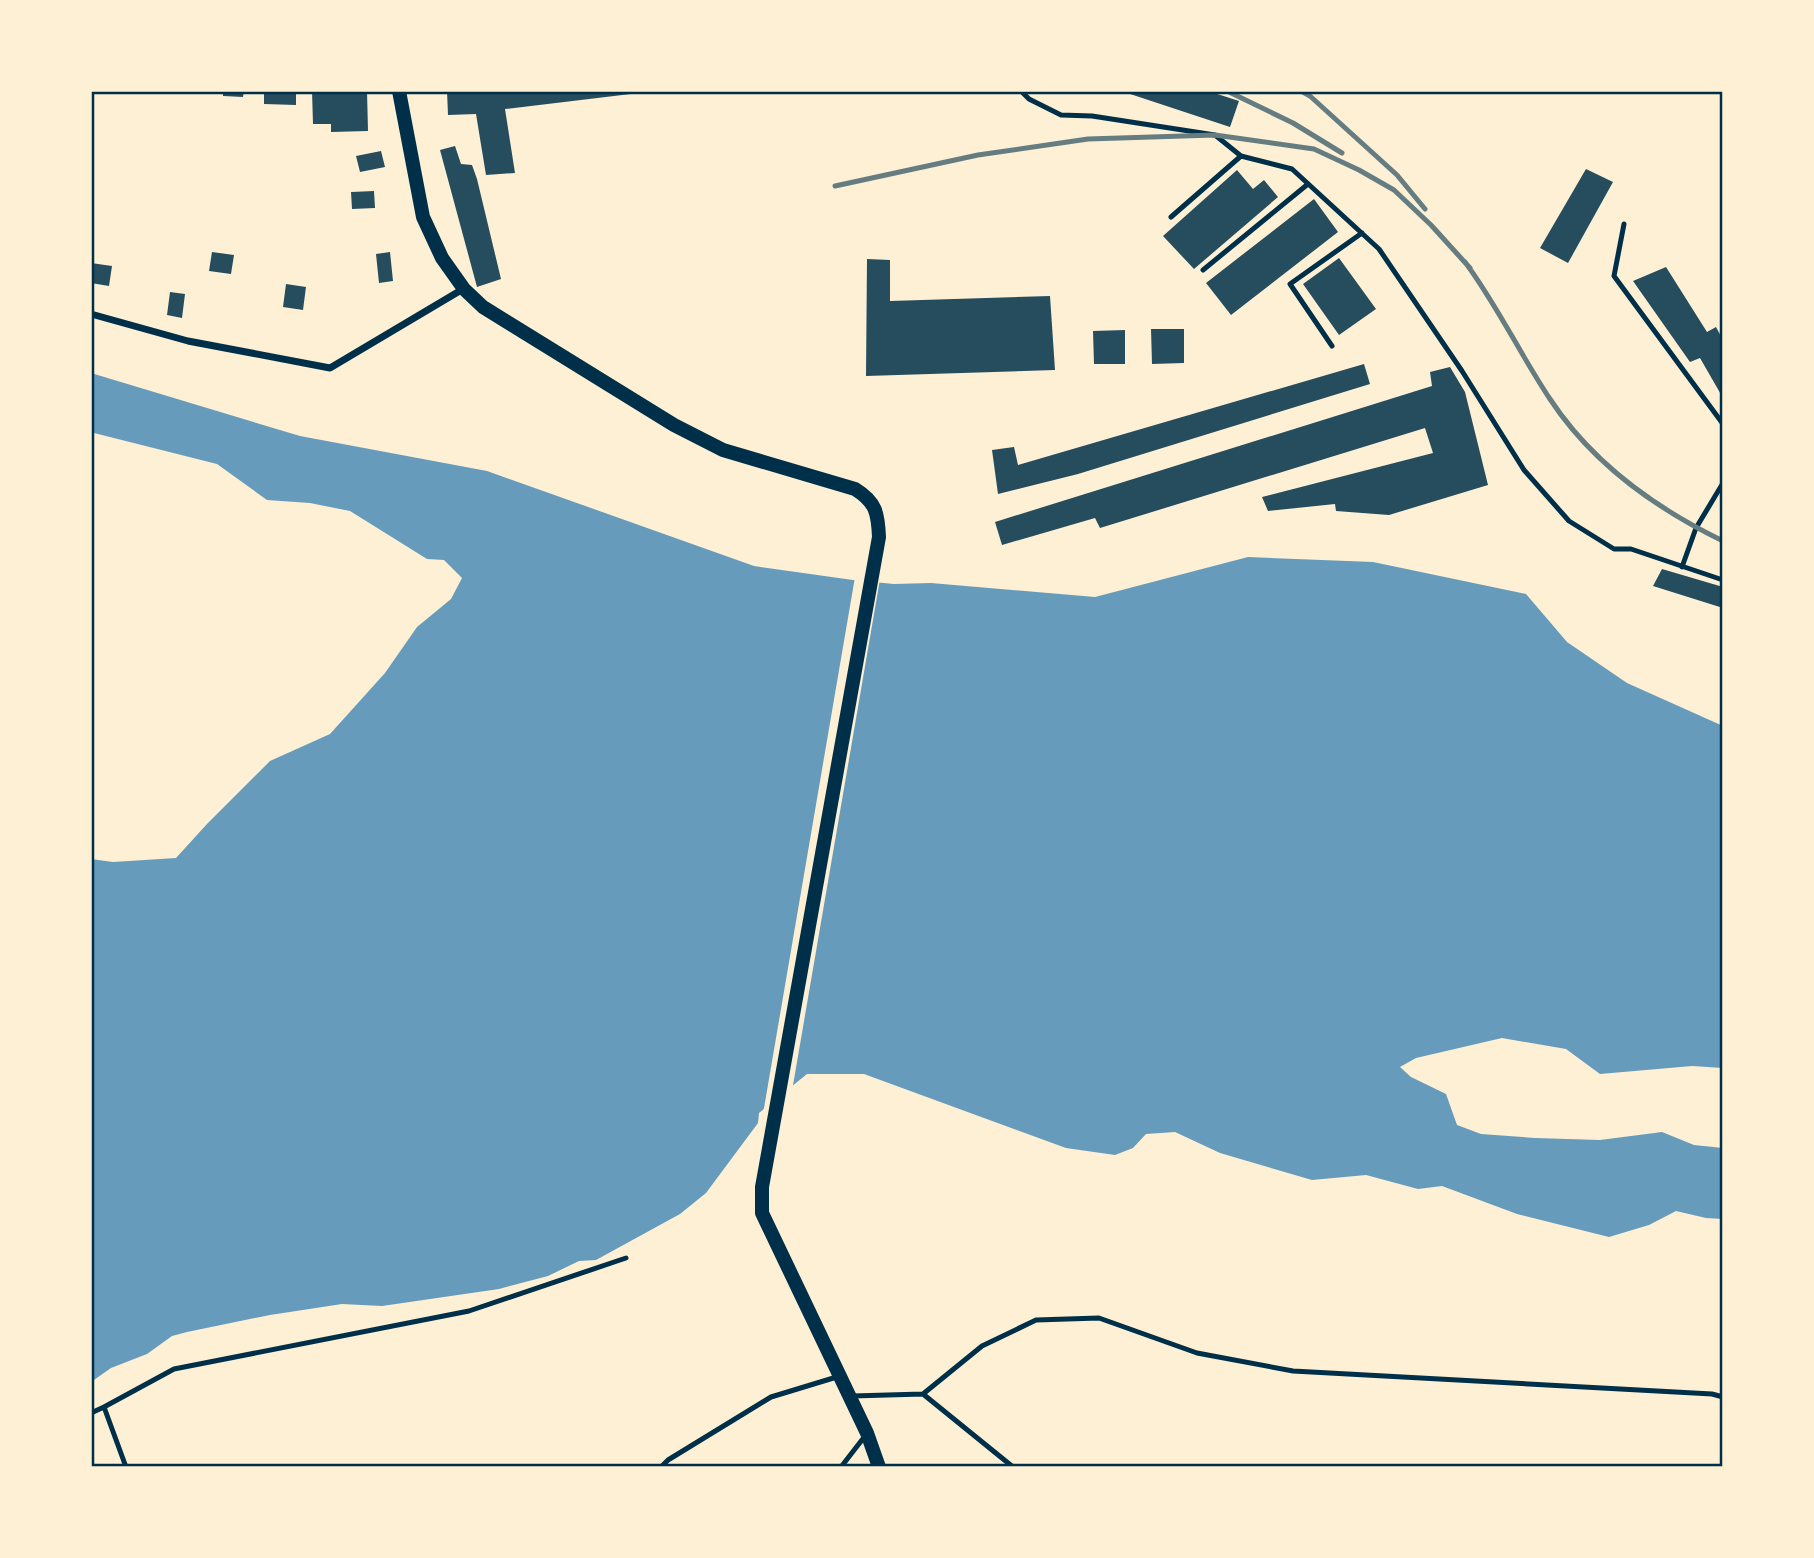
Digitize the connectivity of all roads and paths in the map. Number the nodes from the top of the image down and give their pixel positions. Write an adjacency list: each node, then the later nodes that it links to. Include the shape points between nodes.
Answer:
1 (399, 91): 9 (main road, via 423,217 442,258)
2 (1021, 91): 3 (lane, via 1061,115 1215,135)
3 (1241, 156): 4 (lane, via 1292,169); 5 (lane)
4 (1308, 184): 7 (lane); 8 (lane)
5 (1171, 218)
6 (1624, 224): 12 (lane, via 1614,276)
7 (1362, 233): 11 (lane, via 1290,284); 14 (lane, via 1379,249 1524,470 1569,521 1614,549 1631,549)
8 (1203, 270)
9 (464, 289): 10 (street, via 330,368 188,341); 17 (main road, via 483,307 686,431 723,450 855,489 868,498 878,517 879,537 762,1187 762,1213)
10 (91, 314)
11 (1332, 346)
12 (1723, 424)
13 (1723, 483): 14 (lane, via 1696,528)
14 (1682, 567): 15 (lane)
15 (1723, 580)
16 (626, 1258): 21 (lane, via 469,1311 174,1369)
17 (840, 1376): 19 (main road); 25 (lane, via 771,1397)
18 (923, 1394): 19 (lane); 20 (lane, via 982,1346 1036,1320 1099,1318 1197,1353 1293,1371); 28 (lane)
19 (849, 1396): 23 (main road)
20 (1723, 1397)
21 (104, 1407): 22 (lane); 24 (lane)
22 (91, 1413)
23 (867, 1433): 26 (lane); 27 (main road)
24 (126, 1467)
25 (661, 1467)
26 (841, 1467)
27 (879, 1467)
28 (1013, 1467)

